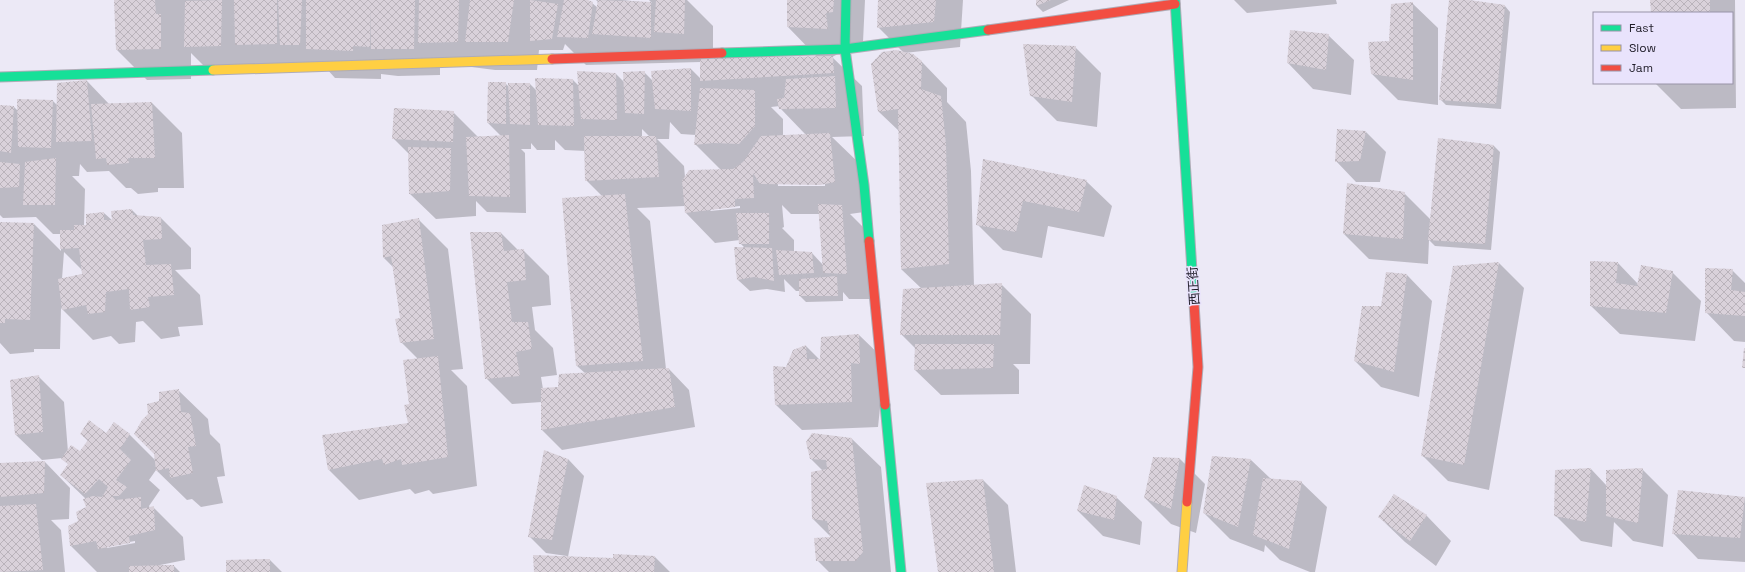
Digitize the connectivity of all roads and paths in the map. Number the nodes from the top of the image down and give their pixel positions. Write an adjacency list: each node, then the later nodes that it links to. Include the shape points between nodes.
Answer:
1 (846, 0): 3 (street)
2 (1175, 2): 3 (street); 6 (street, 西正街, via 1198,367)
3 (845, 49): 4 (street); 5 (street, via 864,185)
4 (0, 77)
5 (901, 572)
6 (1182, 572)

